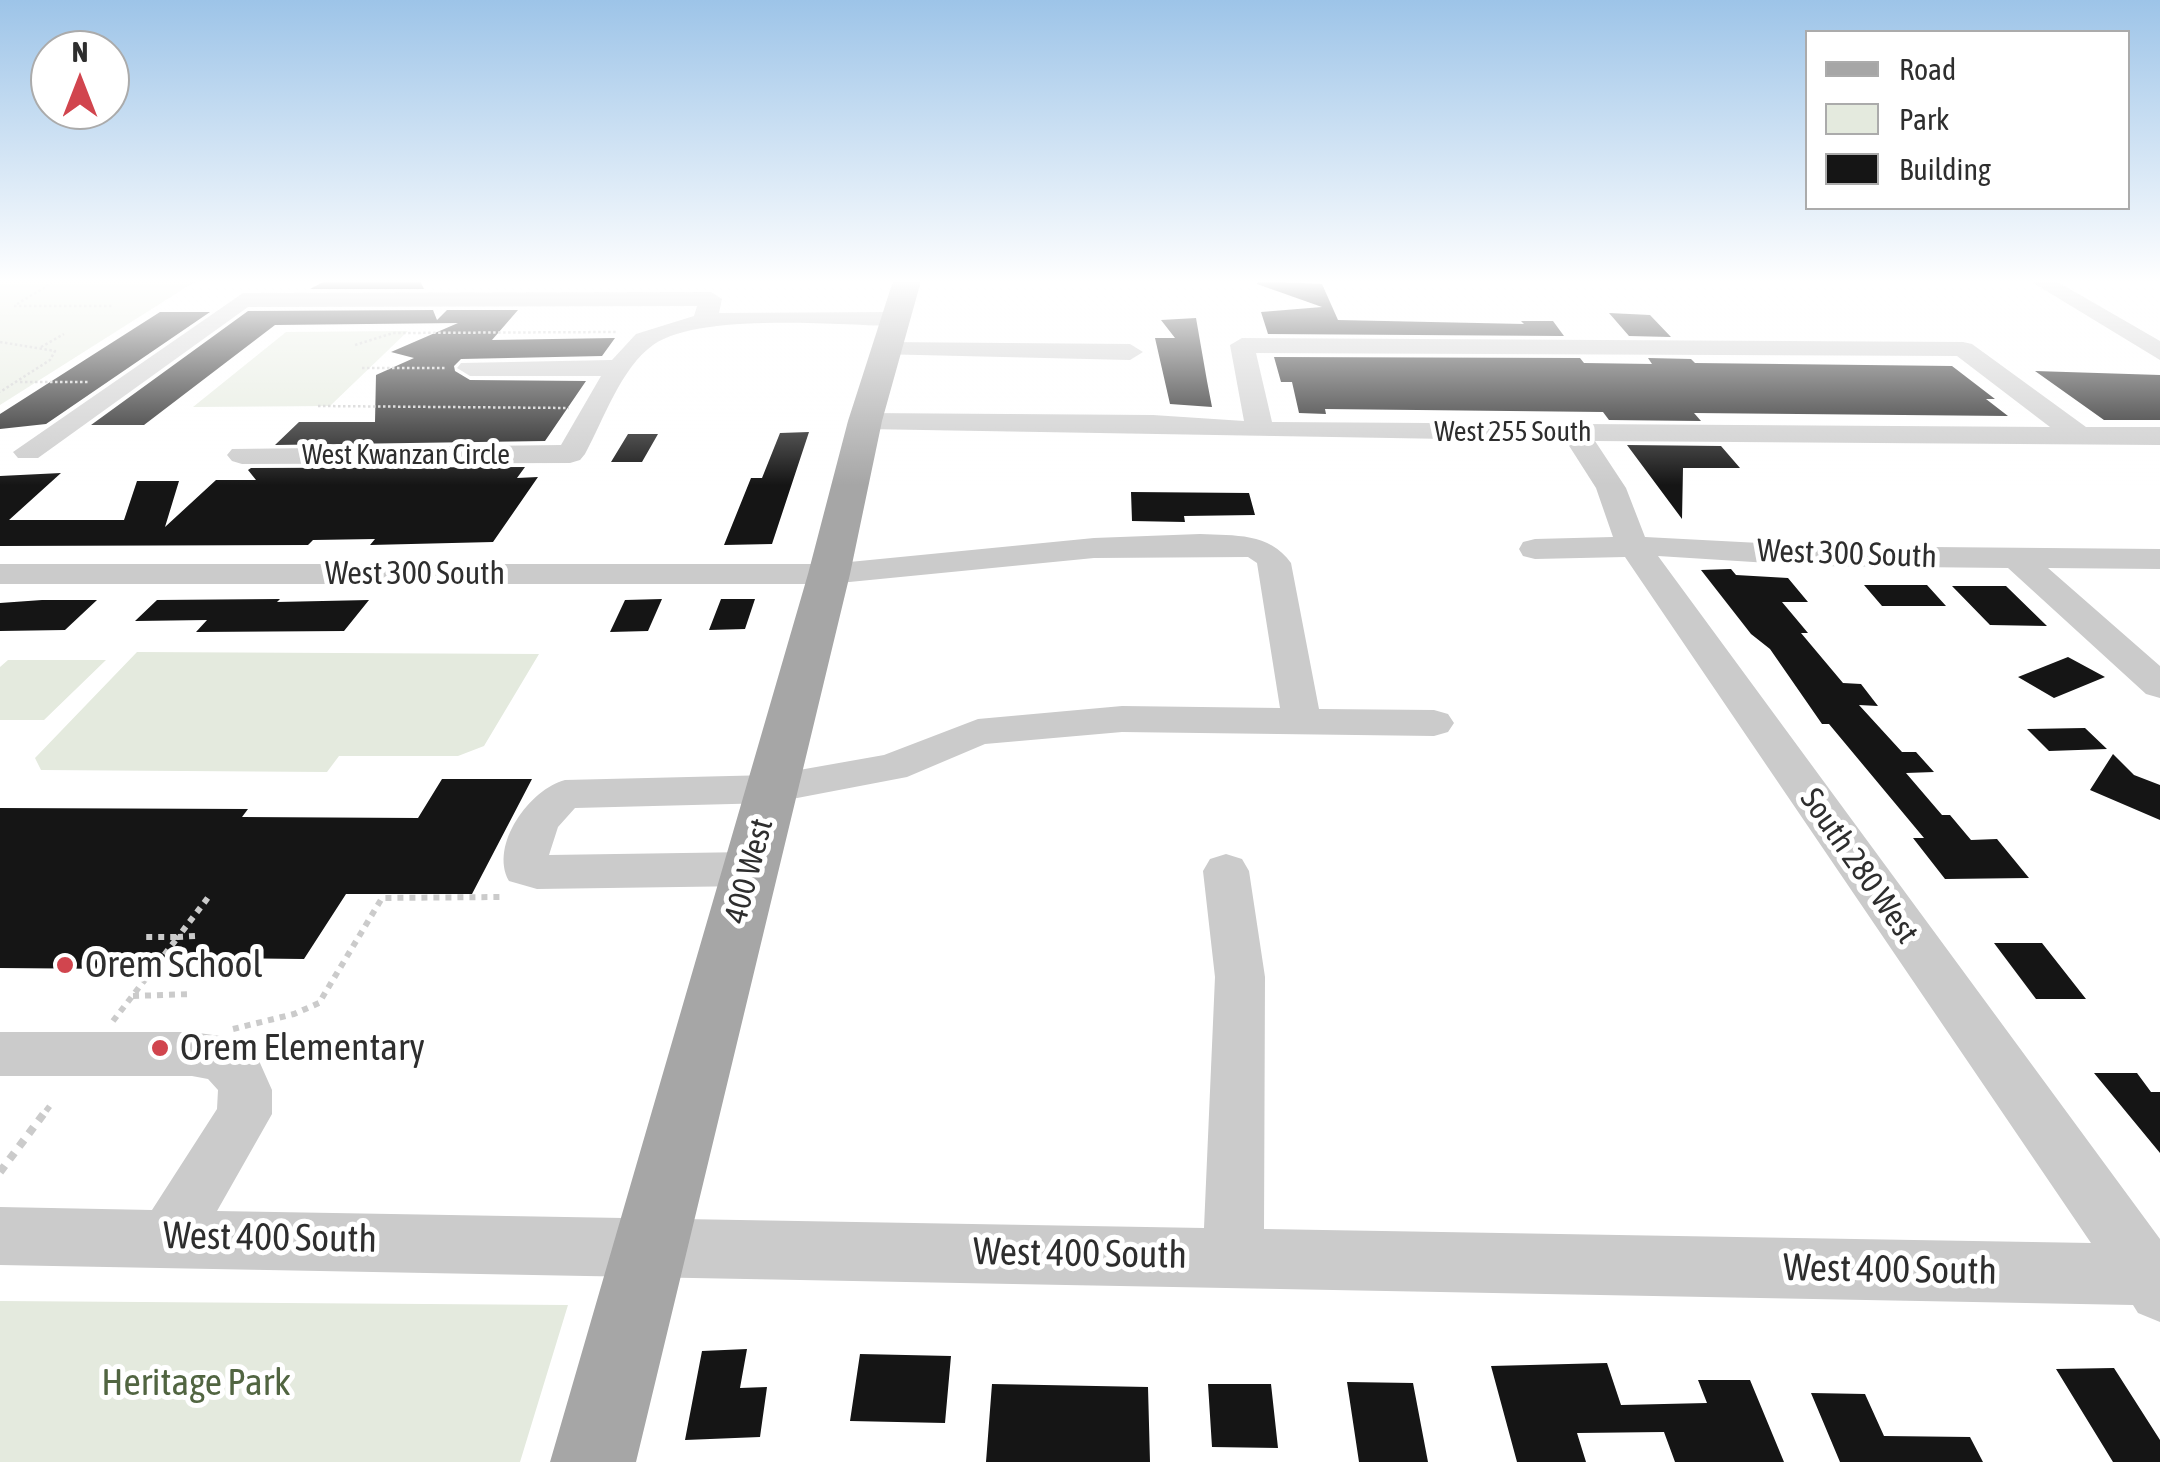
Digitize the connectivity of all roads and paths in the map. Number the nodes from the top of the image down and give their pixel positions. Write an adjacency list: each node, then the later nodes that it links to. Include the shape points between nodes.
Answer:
1 (50, 349): 12 (path, via 50,360)
2 (173, 349): 13 (street)
3 (637, 349): 11 (street)
4 (886, 349): 17 (main road, 400 West)
5 (1112, 349): 8 (street)
6 (1243, 349): 18 (street)
7 (1963, 349): 20 (street)
8 (1130, 352)
9 (362, 368): 10 (path)
10 (470, 368): 11 (street)
11 (621, 368): 16 (street)
12 (16, 382): 13 (path); 14 (path)
13 (126, 382): 22 (street)
14 (0, 392)
15 (318, 406): 16 (path)
16 (597, 408): 23 (street, West Kwanzan Circle, via 570,454)
17 (866, 420): 18 (street, West 255 South); 29 (main road, 400 West)
18 (1260, 430): 19 (street, West 255 South)
19 (1575, 432): 20 (street, West 255 South); 25 (street, South 280 West, via 1612,488)
20 (2080, 436): 21 (street, West 255 South)
21 (2160, 436)
22 (28, 452)
23 (242, 455)
24 (1534, 549): 25 (street, West 300 South)
25 (1636, 549): 26 (street, West 300 South); 52 (street, South 280 West)
26 (2016, 557): 27 (street, West 300 South); 30 (street)
27 (2160, 559)
28 (0, 574): 29 (street, West 300 South)
29 (829, 574): 31 (street, West 300 South, via 1083,550 1266,552 1274,563); 33 (main road, 400 West)
30 (2160, 686)
31 (1302, 722): 32 (street); 33 (street, via 1122,719 978,732 892,767)
32 (1434, 724)
33 (771, 790): 34 (main road, 400 West); 34 (street, via 565,794 549,806 524,857 524,869 537,872)
34 (750, 869): 50 (main road, 400 West)
35 (1226, 871): 51 (street, via 1240,977)
36 (210, 895): 40 (path)
37 (500, 896): 43 (path, via 382,898 319,1002)
38 (195, 936): 40 (path)
39 (146, 937): 40 (path)
40 (178, 937): 42 (path)
41 (192, 994): 42 (path)
42 (133, 996): 44 (path)
43 (225, 1030)
44 (106, 1031)
45 (0, 1054): 49 (street, via 192,1054 220,1058 237,1070 244,1114)
46 (52, 1103): 47 (path)
47 (0, 1172)
48 (0, 1236): 49 (street, West 400 South)
49 (169, 1236): 50 (street, West 400 South)
50 (648, 1246): 51 (street, West 400 South); 53 (main road, 400 West)
51 (1231, 1257): 52 (street, West 400 South)
52 (2155, 1280)
53 (593, 1462)

